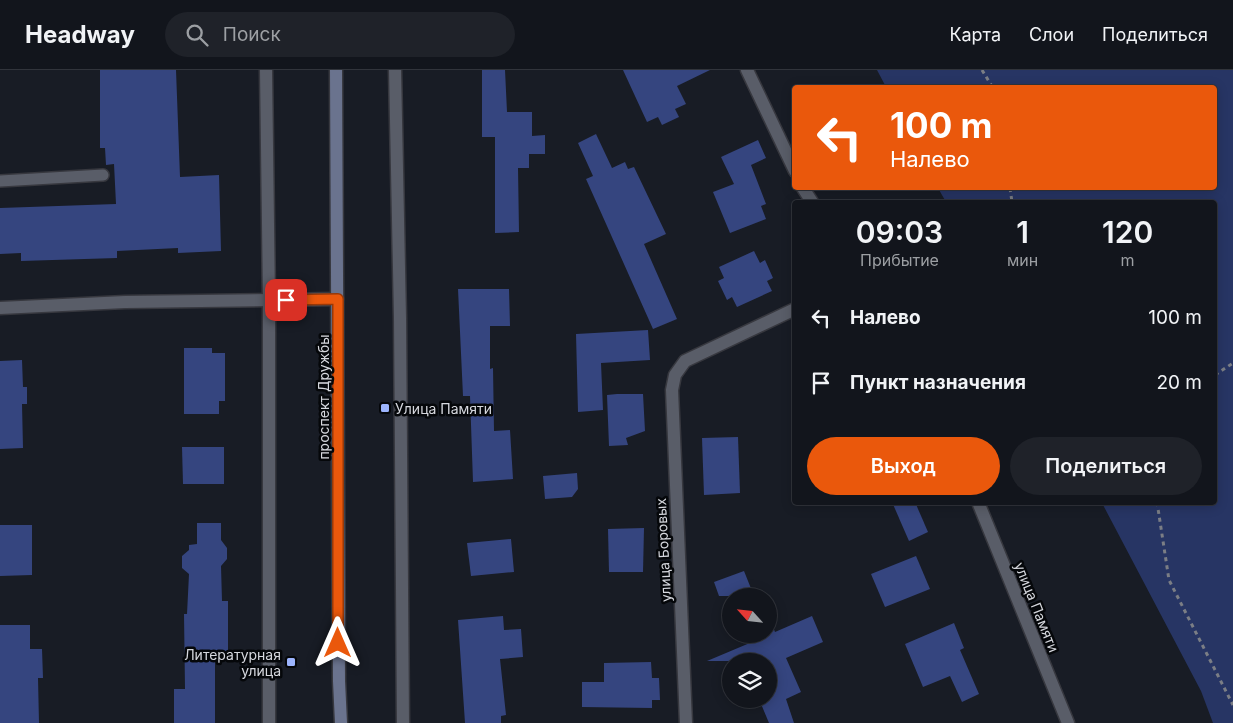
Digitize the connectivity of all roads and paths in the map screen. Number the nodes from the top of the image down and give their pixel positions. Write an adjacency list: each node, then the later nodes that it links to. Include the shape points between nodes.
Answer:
1 (266, 70): 11 (street)
2 (336, 70): 10 (main road, проспект Дружбы)
3 (395, 70): 21 (street)
4 (746, 70): 7 (street)
5 (982, 70): 6 (path)
6 (991, 85)
7 (792, 165)
8 (103, 175): 9 (lane)
9 (0, 181)
10 (338, 299): 11 (street); 20 (main road, проспект Дружбы, via 338,681)
11 (269, 300): 12 (street); 19 (street)
12 (0, 308)
13 (792, 310): 22 (street, улица Боровых, via 699,353 685,361 676,376 671,403)
14 (1233, 363): 15 (path)
15 (1217, 374)
16 (979, 505): 23 (street, улица Памяти)
17 (1157, 505): 18 (path, via 1169,580)
18 (1233, 705)
19 (269, 723)
20 (341, 723)
21 (403, 723)
22 (686, 723)
23 (1068, 723)

